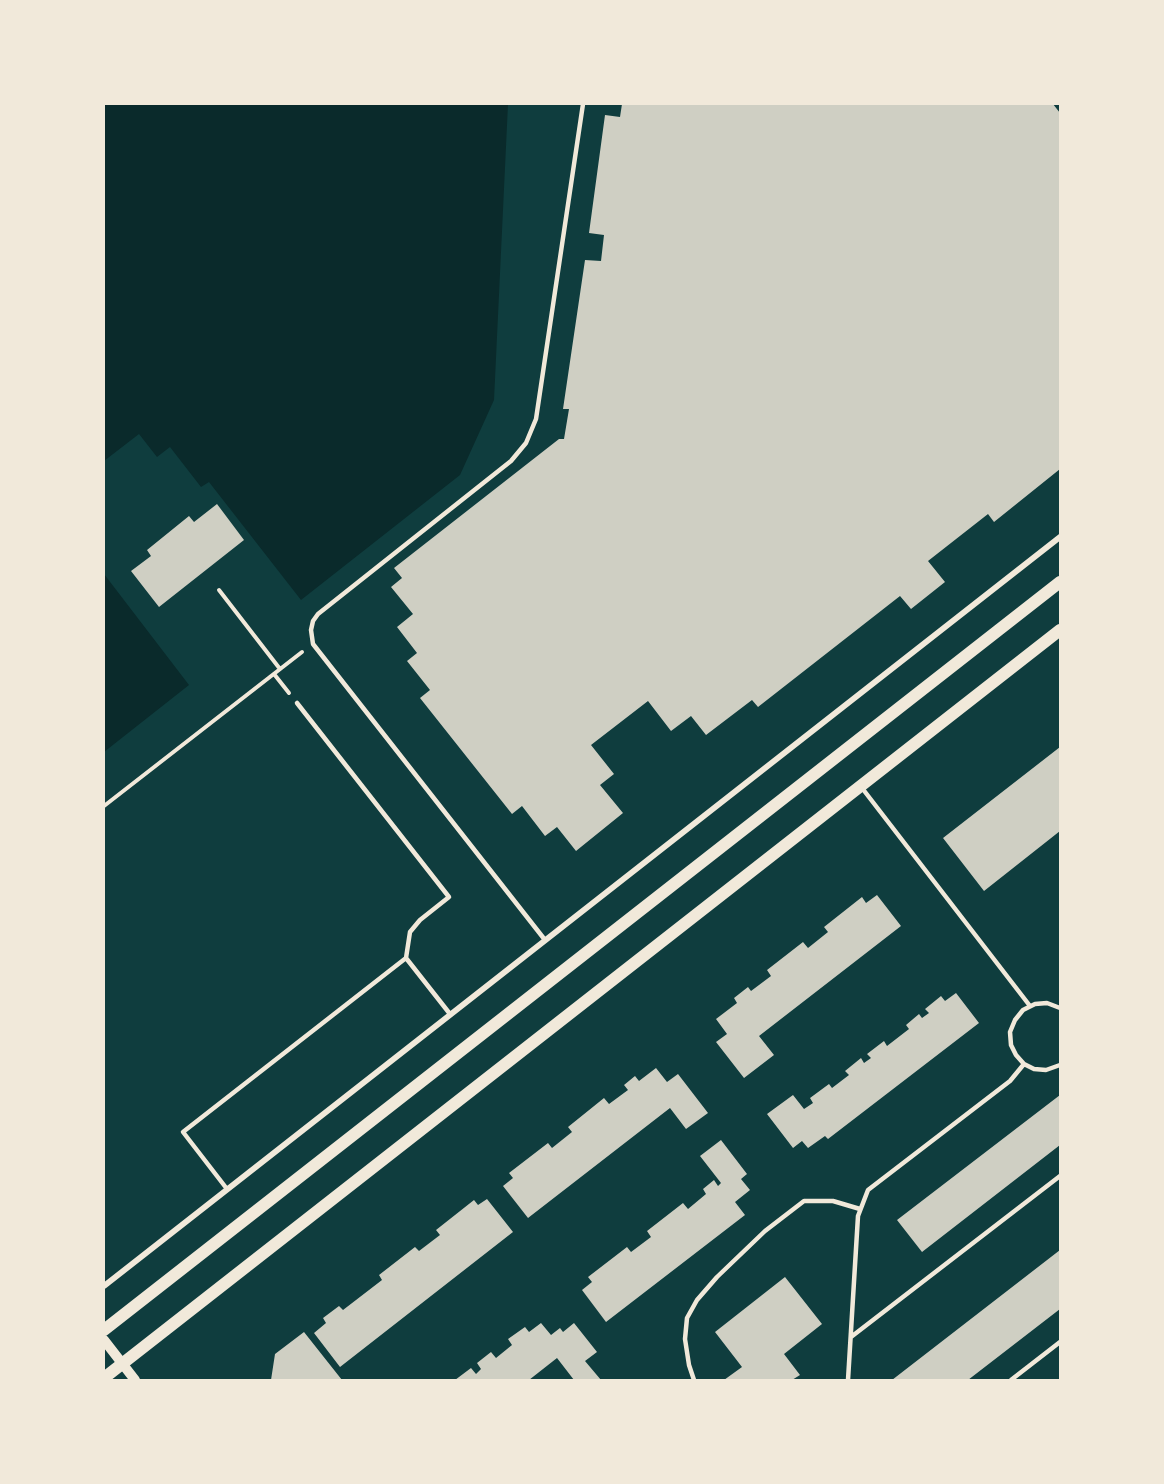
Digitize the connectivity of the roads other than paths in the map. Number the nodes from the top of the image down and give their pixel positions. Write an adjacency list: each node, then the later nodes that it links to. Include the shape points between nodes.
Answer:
1 (583, 104): 7 (lane, via 536,419 526,443 511,461 318,614 311,630 312,644)
2 (1060, 537): 7 (street)
3 (1060, 582): 18 (main road)
4 (1060, 630): 6 (main road)
5 (297, 703): 8 (lane, via 449,897 410,933)
6 (860, 785): 9 (lane); 22 (main road)
7 (546, 940): 11 (street)
8 (406, 958): 11 (lane); 15 (lane, via 183,1132)
9 (1030, 1006): 10 (lane, via 1047,1003); 12 (lane, via 1015,1020 1010,1032 1016,1056)
10 (1060, 1008)
11 (450, 1014): 15 (street)
12 (1024, 1064): 13 (lane, via 1046,1070); 16 (lane, via 1010,1081 868,1190)
13 (1060, 1065)
14 (1060, 1176): 19 (lane)
15 (227, 1189): 17 (street)
16 (861, 1209): 19 (lane); 25 (lane, via 833,1201 804,1202 765,1231 717,1277 687,1318 685,1339)
17 (104, 1286)
18 (104, 1330)
19 (851, 1337): 26 (lane)
20 (104, 1340): 22 (street)
21 (1060, 1342): 27 (lane)
22 (122, 1364): 23 (main road); 24 (street)
23 (104, 1378)
24 (135, 1380)
25 (694, 1380)
26 (848, 1380)
27 (1011, 1380)

